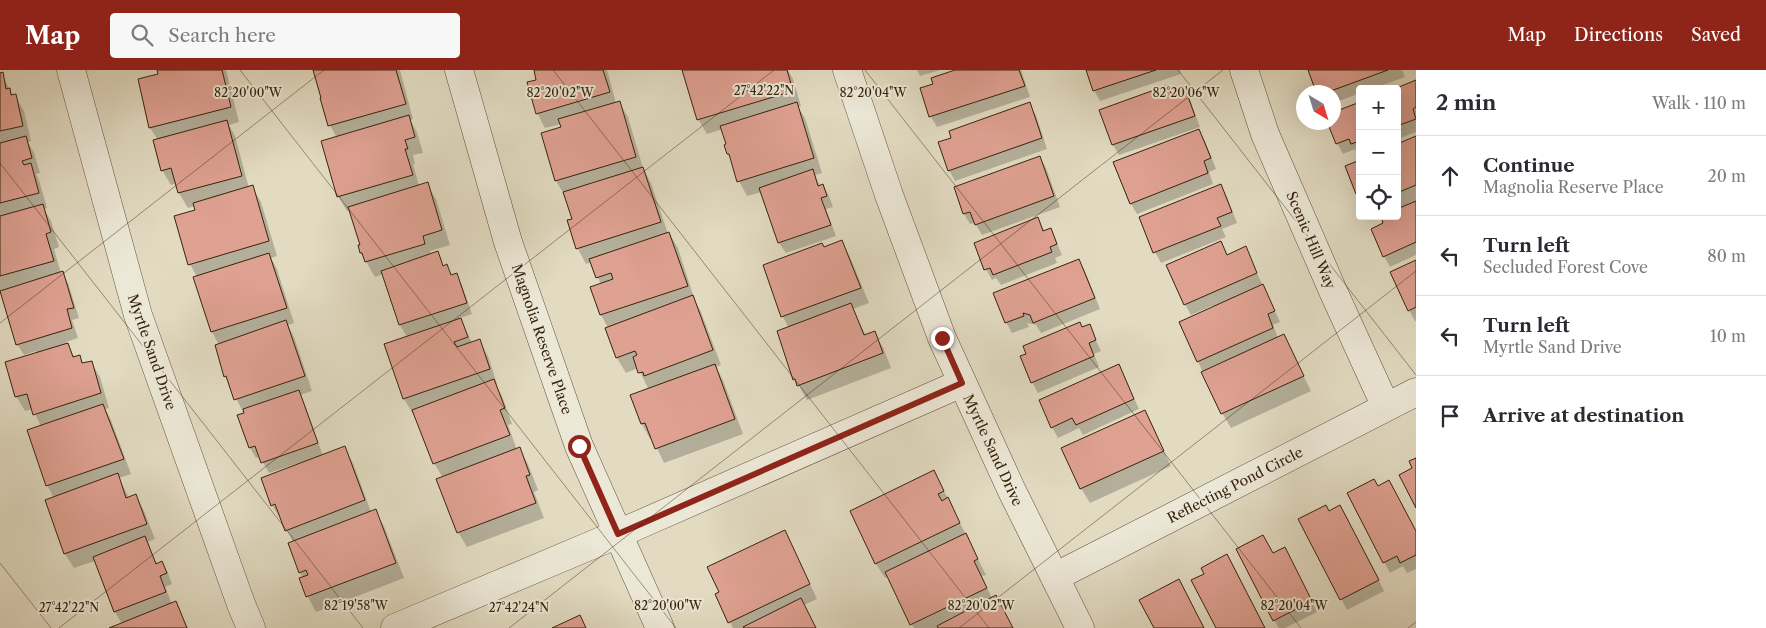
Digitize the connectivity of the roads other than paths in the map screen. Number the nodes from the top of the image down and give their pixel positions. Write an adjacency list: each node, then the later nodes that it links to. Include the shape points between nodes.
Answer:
1 (71, 70): 10 (street, Myrtle Sand Drive, via 138,315)
2 (459, 70): 8 (street, Magnolia Reserve Place, via 512,252 579,446)
3 (848, 70): 5 (street, Myrtle Sand Drive, via 896,213)
4 (1244, 70): 7 (street, Scenic Hill Way, via 1265,134)
5 (962, 383): 8 (street); 9 (street, Myrtle Sand Drive)
6 (1416, 392): 7 (street, Reflecting Pond Circle)
7 (1386, 407): 9 (street, Reflecting Pond Circle)
8 (618, 534): 11 (street); 12 (street, Magnolia Reserve Place)
9 (1055, 577): 13 (street, Myrtle Sand Drive)
10 (251, 628)
11 (395, 628)
12 (660, 628)
13 (1080, 628)

